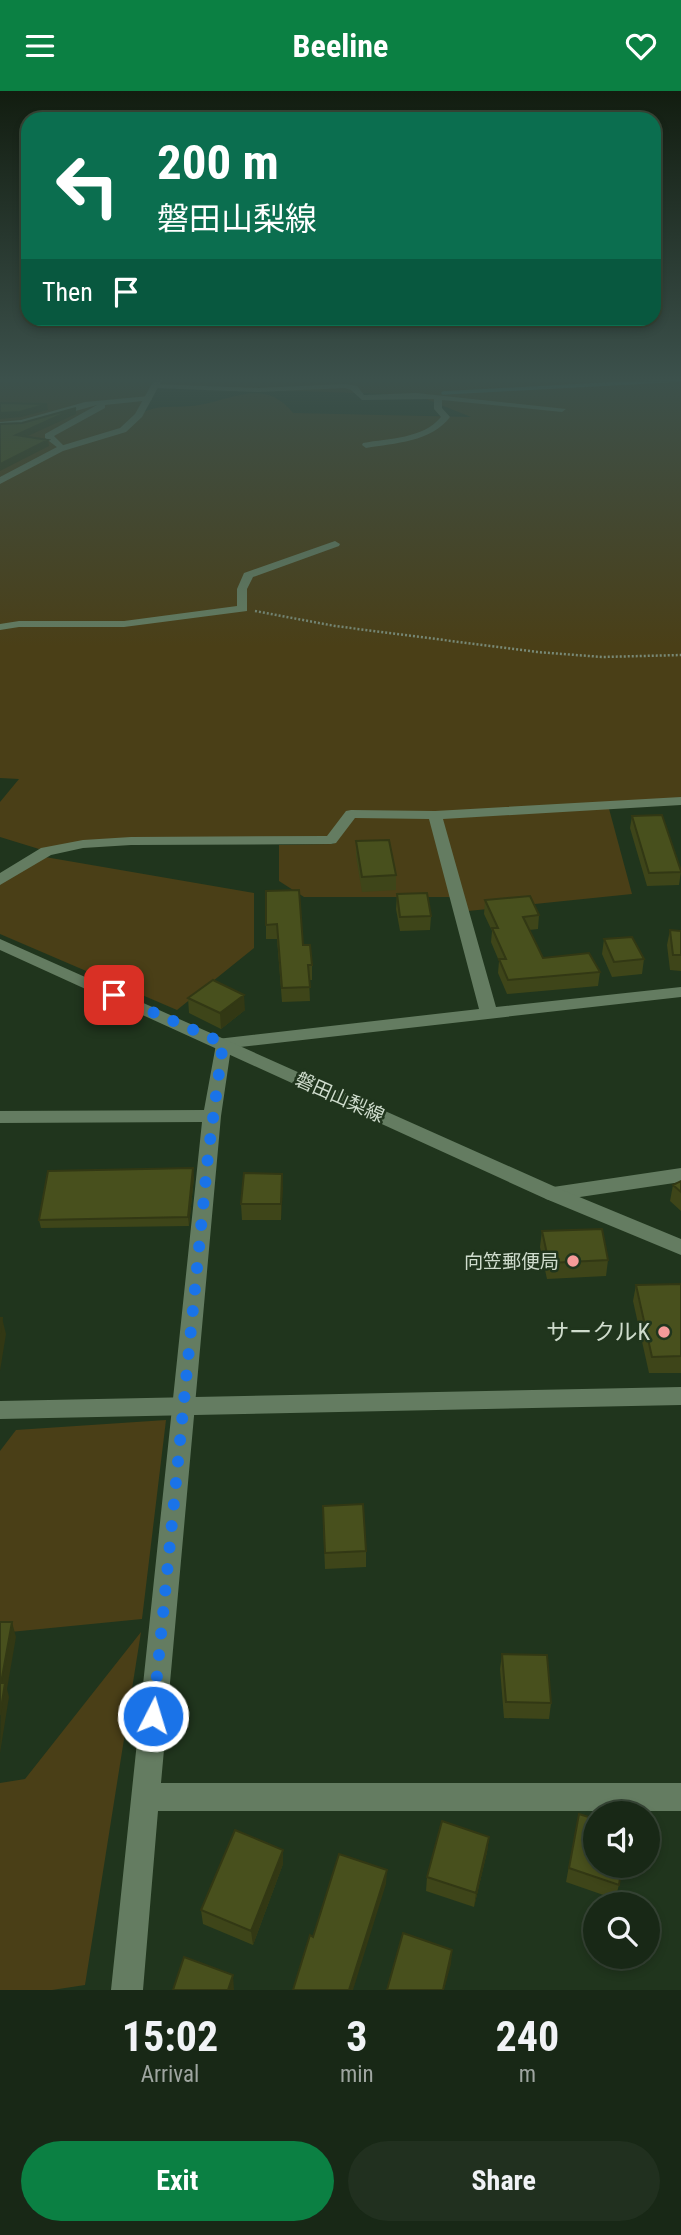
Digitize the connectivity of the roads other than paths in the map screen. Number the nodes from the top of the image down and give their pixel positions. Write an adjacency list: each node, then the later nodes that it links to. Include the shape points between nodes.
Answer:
1 (23, 469): 2 (street)
2 (0, 481)
3 (335, 544): 4 (street, via 248,575 242,589 243,609 124,624)
4 (0, 627)
5 (681, 801): 6 (street)
6 (435, 815): 7 (street, via 351,814 331,840 83,845 46,851); 10 (street)
7 (0, 880)
8 (0, 944): 11 (street, 磐田山梨線)
9 (681, 992): 10 (street)
10 (489, 1013): 11 (street)
11 (223, 1043): 12 (street); 15 (street, 磐田山梨線)
12 (212, 1116): 13 (street); 18 (street)
13 (0, 1117)
14 (681, 1175): 15 (street)
15 (554, 1194): 16 (street, 磐田山梨線)
16 (681, 1247)
17 (681, 1396): 18 (street)
18 (183, 1407): 19 (street); 20 (street)
19 (0, 1410)
20 (145, 1797): 21 (street); 22 (street)
21 (681, 1797)
22 (127, 1990)

